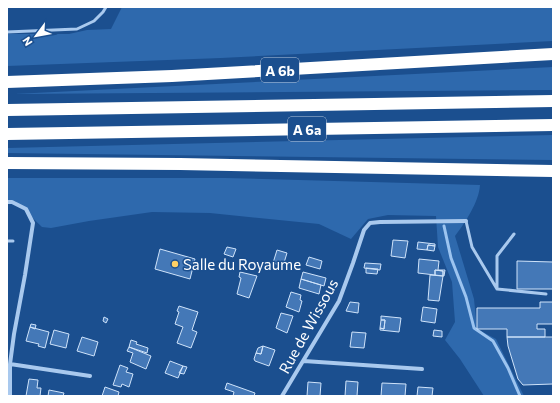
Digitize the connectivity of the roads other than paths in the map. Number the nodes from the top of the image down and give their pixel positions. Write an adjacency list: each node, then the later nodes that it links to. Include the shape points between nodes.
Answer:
1 (106, 7): 2 (lane, via 94,21 77,29)
2 (7, 32)
3 (553, 54): 4 (highway, A 6b, via 172,76)
4 (7, 82)
5 (553, 101): 6 (highway, A 6a)
6 (7, 110)
7 (553, 125): 8 (highway, A 6a)
8 (7, 134)
9 (7, 163): 10 (highway)
10 (553, 170)
11 (7, 202): 19 (street, via 26,209 33,223)
12 (466, 221): 16 (lane, via 472,246); 18 (street, Rue de Wissous, via 370,223 360,238 339,301)
13 (514, 234): 16 (lane, via 498,256)
14 (7, 241): 15 (lane)
15 (13, 241)
16 (496, 289): 17 (lane)
17 (546, 294)
18 (304, 361): 20 (street); 23 (street, Rue de Wissous)
19 (10, 364): 21 (street); 22 (street)
20 (422, 369)
21 (90, 376)
22 (10, 396)
23 (282, 396)

